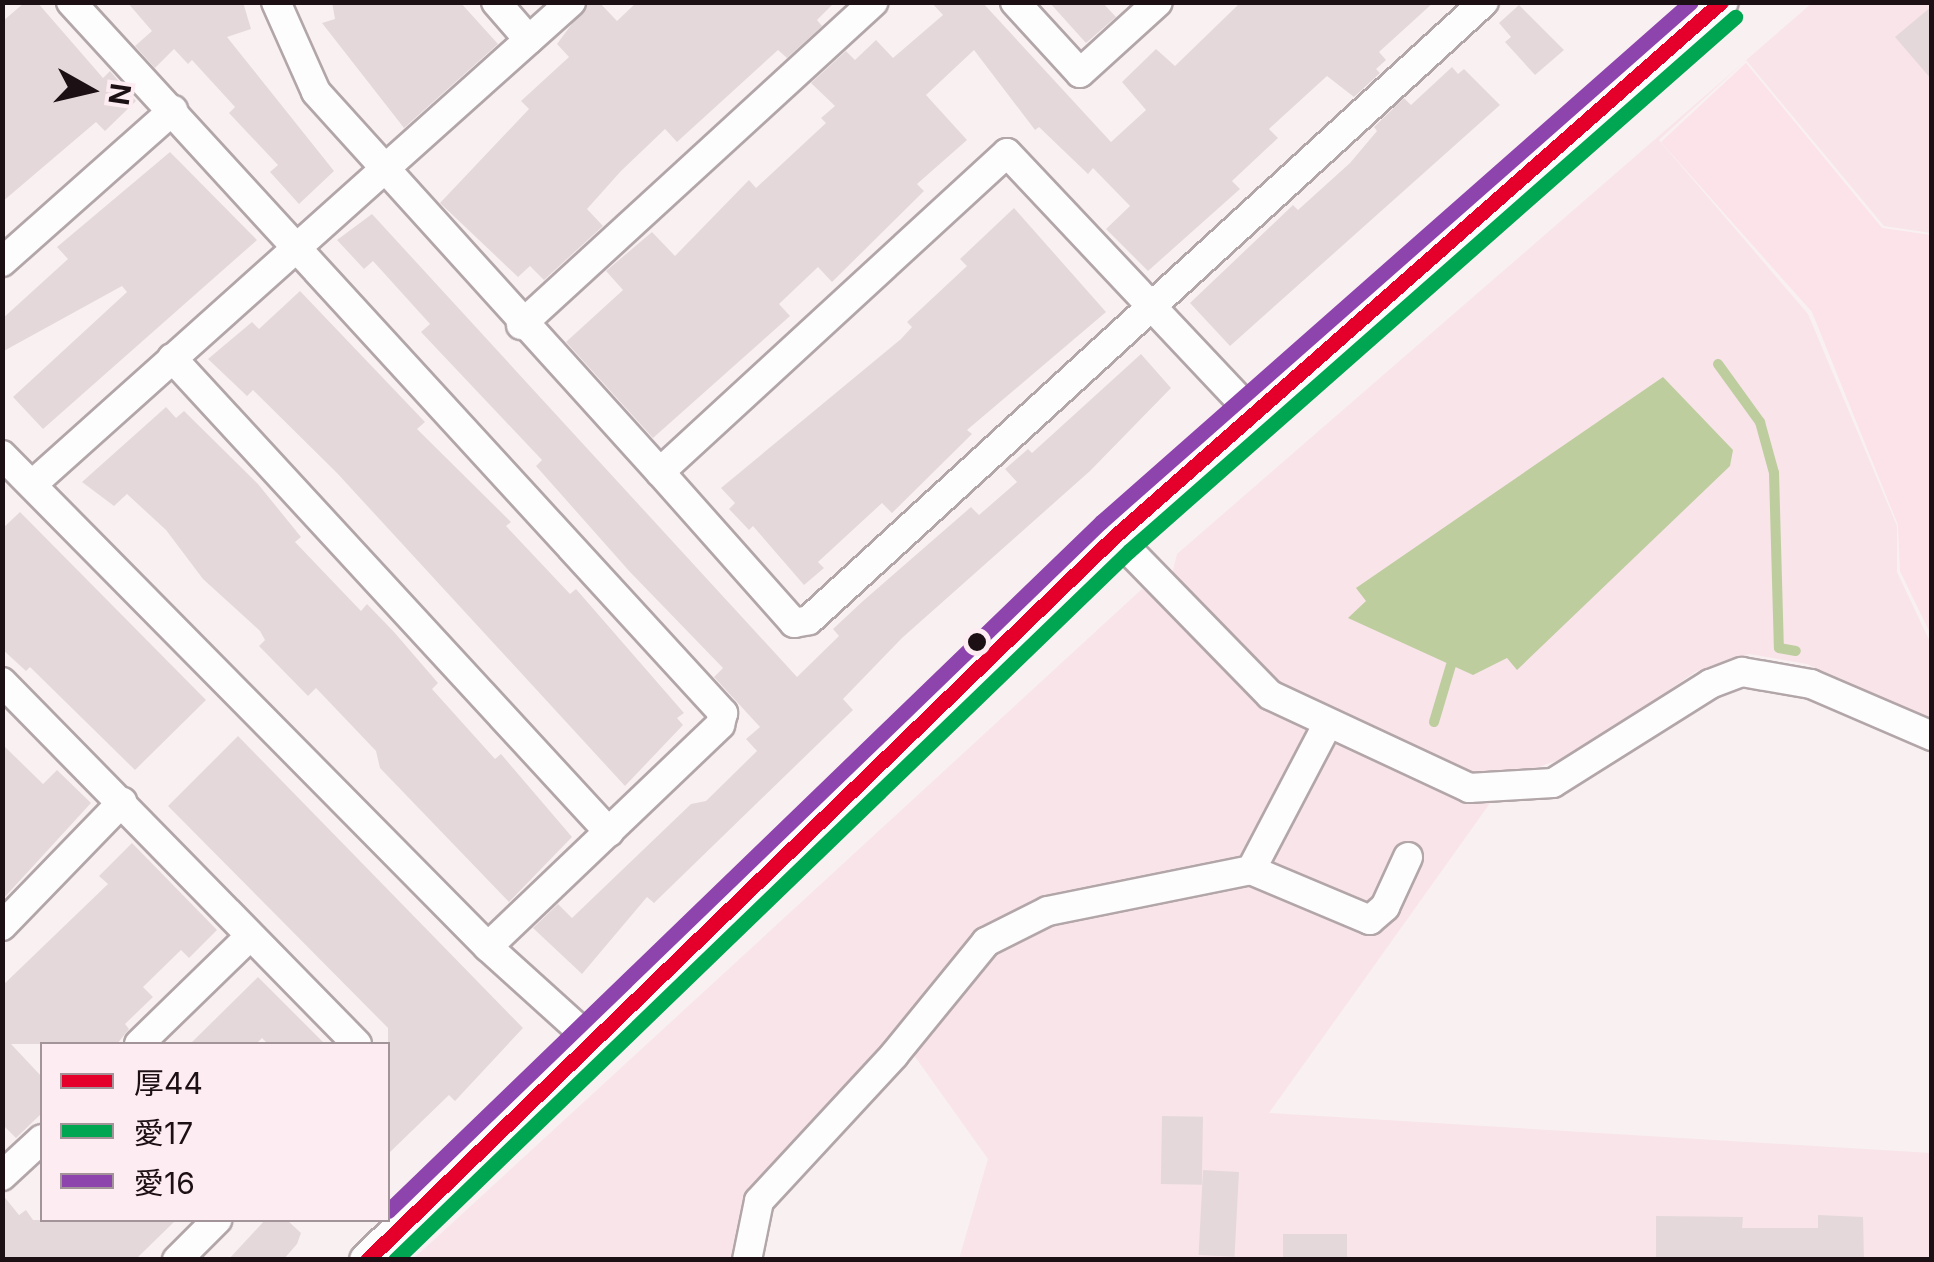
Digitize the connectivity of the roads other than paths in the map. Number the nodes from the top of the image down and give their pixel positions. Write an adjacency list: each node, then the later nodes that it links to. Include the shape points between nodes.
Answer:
1 (71, 2): 11 (street)
2 (276, 2): 12 (street, via 316,92)
3 (496, 2): 10 (street)
4 (570, 2): 10 (street)
5 (1015, 2): 6 (street, via 1080,74)
6 (1158, 2)
7 (1484, 2): 15 (street)
8 (1722, 2): 18 (street)
9 (873, 3): 16 (street)
10 (530, 40): 12 (street)
11 (173, 110): 13 (street); 14 (street)
12 (384, 174): 13 (street); 16 (street)
13 (297, 250): 17 (street); 27 (street, via 723,714 720,725)
14 (2, 262)
15 (1149, 305): 18 (street); 20 (street, via 1007,153); 20 (street, via 809,620 794,622)
16 (521, 325): 20 (street)
17 (172, 358): 21 (street); 27 (street)
18 (1252, 414): 22 (street)
19 (2, 456): 21 (street)
20 (660, 472)
21 (34, 483): 32 (street)
22 (1116, 536): 24 (street, via 1248,679); 35 (street)
23 (2, 682): 26 (street)
24 (1326, 726): 25 (street, via 1470,788 1553,784 1710,684 1742,672 1810,684); 29 (street)
25 (1932, 736)
26 (122, 802): 30 (street); 31 (street)
27 (609, 832): 32 (street)
28 (1408, 856): 29 (street, via 1386,908 1370,920 1351,918)
29 (1251, 870): 41 (street, via 1048,911 986,942 760,1201)
30 (2, 926)
31 (250, 936): 33 (street); 34 (street)
32 (488, 947): 35 (street)
33 (141, 1042)
34 (355, 1042)
35 (593, 1042): 40 (street)
36 (40, 1141): 37 (street)
37 (2, 1176)
38 (215, 1222): 39 (street)
39 (177, 1260)
40 (366, 1260)
41 (747, 1260)

